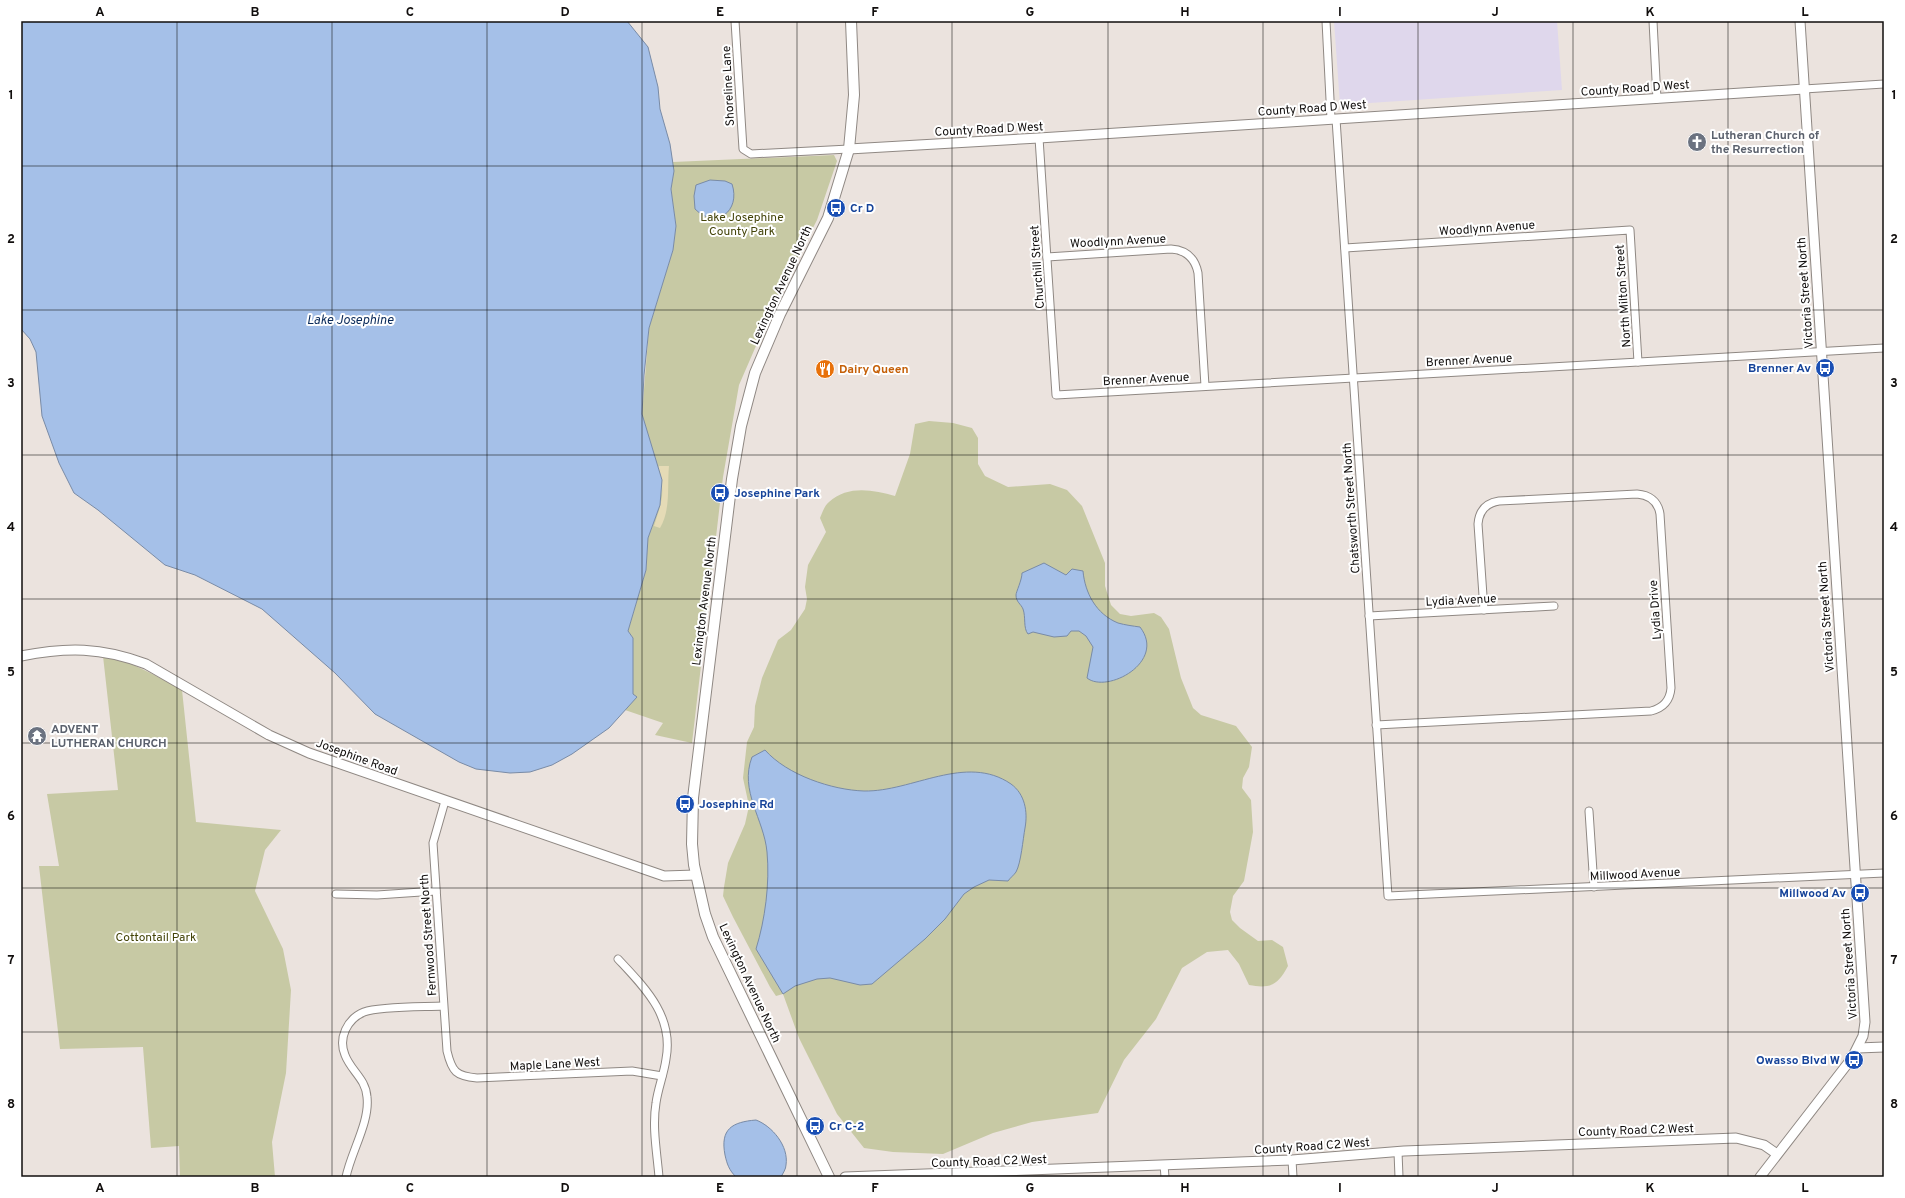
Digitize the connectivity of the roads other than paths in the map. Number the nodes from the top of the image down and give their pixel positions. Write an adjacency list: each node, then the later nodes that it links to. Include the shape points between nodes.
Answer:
1 (735, 21): 11 (street, Shoreline Lane)
2 (851, 21): 12 (main road, Lexington Avenue North, via 854,95)
3 (1326, 21): 9 (street, Chatsworth Street North)
4 (1653, 21): 8 (street)
5 (1800, 21): 7 (street, Victoria Street North)
6 (1884, 84): 7 (street, County Road D West)
7 (1804, 89): 8 (street, County Road D West); 17 (street, Victoria Street North)
8 (1657, 99): 9 (street, County Road D West)
9 (1334, 119): 10 (street, County Road D West); 14 (street, Chatsworth Street North)
10 (1039, 138): 12 (street, County Road D West); 15 (street, Churchill Street)
11 (743, 149): 12 (street, County Road D West, via 751,154)
12 (849, 149): 31 (main road, Lexington Avenue North, via 828,218 766,344 751,386 741,426 731,486 693,798 692,844)
13 (1630, 230): 14 (street, Woodlynn Avenue); 18 (street, North Milton Street)
14 (1345, 248): 19 (street, Chatsworth Street North)
15 (1047, 257): 20 (street, Woodlynn Avenue, via 1171,249 1189,255 1198,273); 21 (street, Churchill Street)
16 (1884, 348): 17 (street, Brenner Avenue)
17 (1821, 351): 18 (street, Brenner Avenue); 30 (street, Victoria Street North)
18 (1638, 362): 19 (street, Brenner Avenue)
19 (1353, 378): 20 (street, Brenner Avenue); 24 (street, Chatsworth Street North)
20 (1205, 386): 21 (street, Brenner Avenue)
21 (1056, 395)
22 (1554, 606): 23 (street, Lydia Avenue)
23 (1484, 610): 24 (street, Lydia Avenue); 26 (street, Lydia Drive, via 1478,524 1481,511 1490,503 1637,494 1650,497 1659,511 1671,688 1668,701 1658,710 1651,711)
24 (1369, 616): 26 (street, Chatsworth Street North)
25 (21, 656): 27 (street, Josephine Road, via 72,649 102,651 127,657 146,664 290,746)
26 (1376, 725): 35 (street, Chatsworth Street North)
27 (445, 801): 31 (street, Josephine Road, via 664,876); 33 (street, Fernwood Street North, via 435,828 433,842)
28 (1589, 810): 32 (street)
29 (1884, 873): 30 (street, Millwood Avenue)
30 (1855, 875): 32 (street, Millwood Avenue); 39 (street, Victoria Street North, via 1865,1022)
31 (696, 876): 50 (main road, Lexington Avenue North, via 705,914 722,958)
32 (1594, 887): 35 (street, Millwood Avenue)
33 (436, 891): 34 (street, via 376,895); 37 (street, Fernwood Street North)
34 (336, 894)
35 (1388, 896)
36 (618, 959): 41 (street, via 650,995 664,1018 668,1042)
37 (444, 1006): 40 (street, Fernwood Street North, via 446,1051); 48 (street, via 365,1012 347,1026 343,1050 362,1079 368,1106)
38 (1884, 1047): 39 (street)
39 (1858, 1048): 43 (street, Victoria Street North)
40 (452, 1068): 41 (street, Maple Lane West, via 458,1075 477,1078 632,1071)
41 (662, 1076): 49 (street, via 654,1119)
42 (1398, 1152): 43 (street, County Road C2 West, via 1736,1138 1764,1146); 44 (street, County Road C2 West); 54 (street)
43 (1777, 1154): 55 (street, Victoria Street North)
44 (1292, 1160): 45 (street, County Road C2 West); 53 (street)
45 (1164, 1165): 46 (street, County Road C2 West); 52 (street)
46 (1046, 1174): 47 (street, County Road C2 West)
47 (941, 1176): 51 (street, County Road C2 West)
48 (346, 1177)
49 (659, 1177)
50 (829, 1177)
51 (845, 1177)
52 (1165, 1177)
53 (1293, 1177)
54 (1399, 1177)
55 (1760, 1177)

